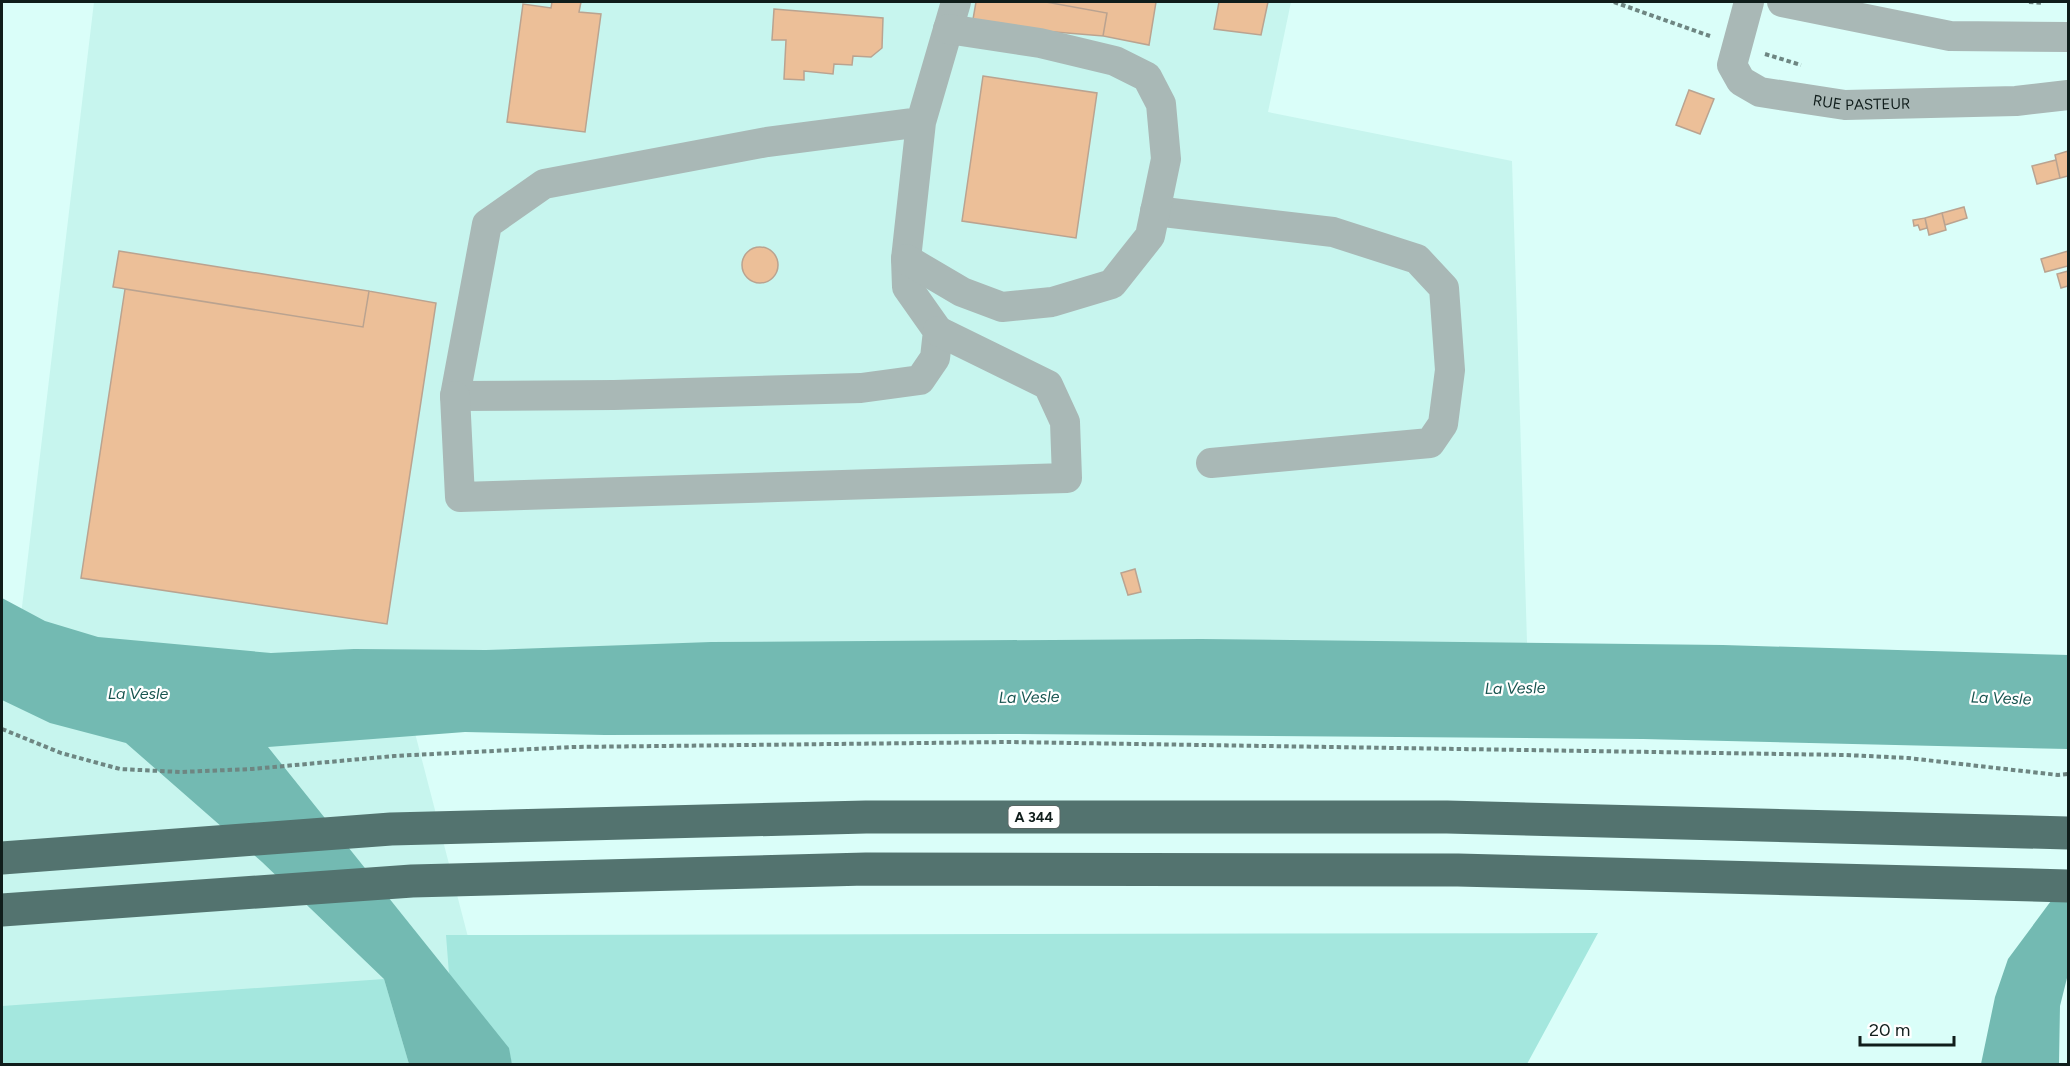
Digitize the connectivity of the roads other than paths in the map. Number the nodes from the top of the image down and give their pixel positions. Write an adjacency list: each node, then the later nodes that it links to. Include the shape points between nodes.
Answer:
1 (1749, 2): 5 (street, RUE PASTEUR, via 1732,65 1741,81 1760,92 1845,105 2016,101)
2 (1782, 2): 4 (street, via 1950,36)
3 (952, 15): 6 (street); 7 (street, via 1115,62 1147,77 1161,104 1166,159)
4 (2068, 37)
5 (2068, 95)
6 (921, 122): 8 (street); 10 (street, via 767,142 544,184 487,224)
7 (1155, 211): 8 (street, via 1150,236 1112,284 1052,302 1002,307 962,292); 11 (street, via 1333,232 1417,259 1443,288 1450,370 1443,424 1430,443)
8 (906, 259): 9 (street, via 907,287)
9 (938, 331): 10 (street, via 935,358 920,380 861,388); 10 (street, via 1048,385 1065,422 1067,478 460,496)
10 (455, 396)
11 (1211, 463)
12 (2068, 833): 13 (highway, A 344, via 1447,817 866,817 391,830)
13 (2, 858)
14 (2068, 886): 15 (highway, via 1458,870 866,869 412,881)
15 (2, 910)

